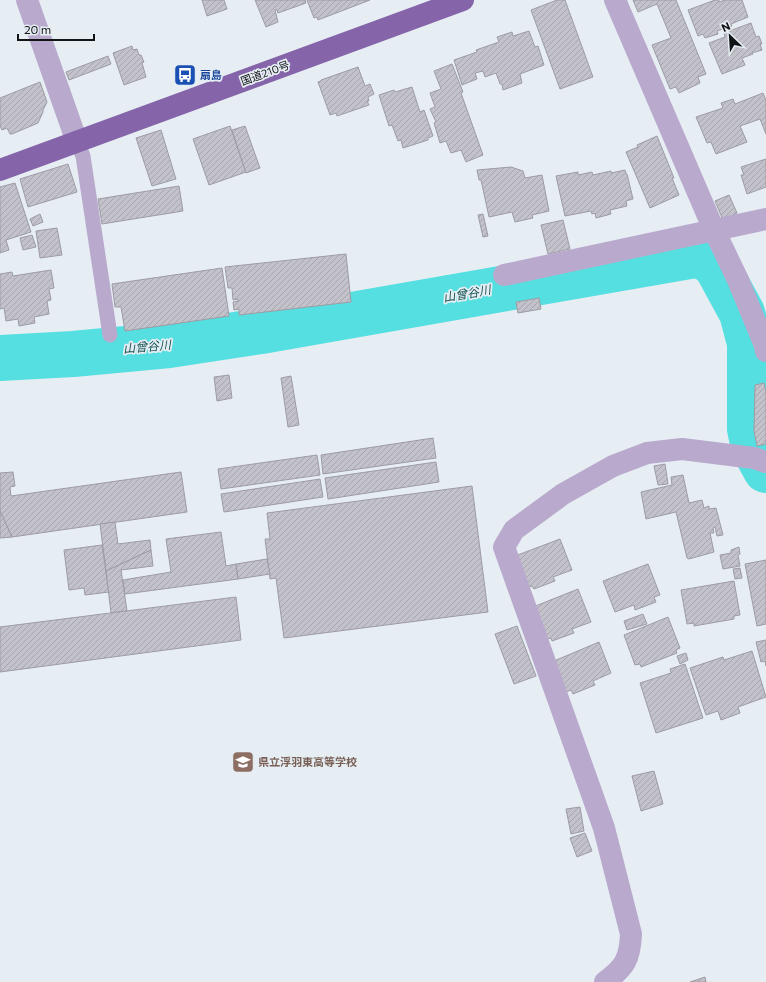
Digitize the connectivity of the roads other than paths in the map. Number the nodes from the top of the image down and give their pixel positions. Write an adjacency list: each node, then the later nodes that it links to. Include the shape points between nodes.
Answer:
1 (27, 0): 4 (street)
2 (463, 0): 4 (highway, 国道210号)
3 (615, 0): 7 (street)
4 (77, 142): 5 (highway, 国道210号); 9 (lane, via 83,156)
5 (0, 170)
6 (766, 219): 7 (street)
7 (714, 230): 8 (street); 10 (street, via 738,280)
8 (504, 275)
9 (110, 335)
10 (766, 351)
11 (760, 460): 12 (street, via 682,449 647,453 613,466 563,494 514,530 504,547 604,828 631,934 630,952 619,972)
12 (605, 982)

